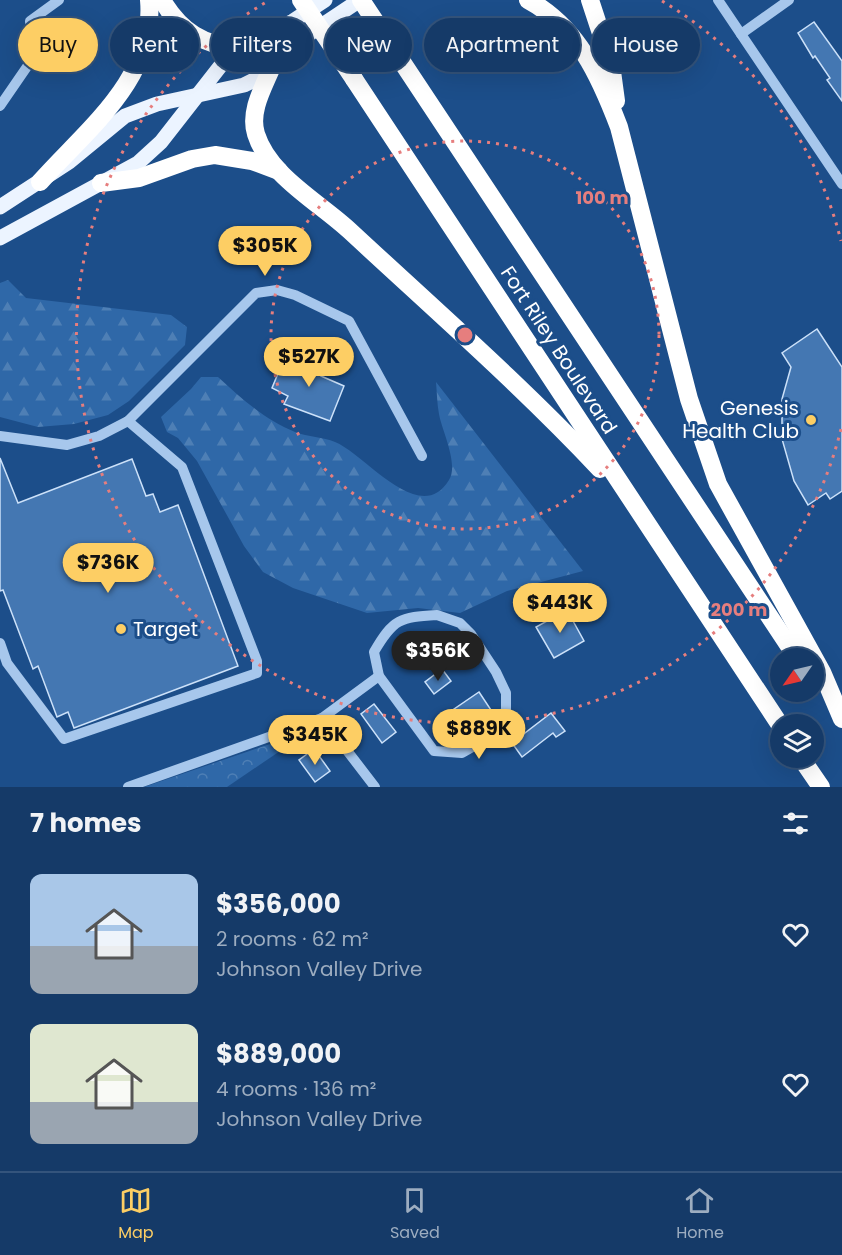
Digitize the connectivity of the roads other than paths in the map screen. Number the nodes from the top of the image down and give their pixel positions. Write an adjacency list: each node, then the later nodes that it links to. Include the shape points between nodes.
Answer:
1 (59, 0): 19 (street, via 30,21 33,58)
2 (149, 0): 22 (highway, via 147,38 132,75 106,111)
3 (162, 0): 14 (highway, via 177,23 193,36)
4 (301, 0): 30 (highway, Fort Riley Boulevard, bridge)
5 (325, 0): 11 (main road)
6 (360, 0): 12 (main road); 32 (highway, Fort Riley Boulevard)
7 (528, 0): 20 (highway, via 556,21 588,57)
8 (590, 0): 20 (highway, via 611,64)
9 (718, 0): 13 (street)
10 (789, 0): 13 (street)
11 (298, 18)
12 (313, 31)
13 (741, 34): 24 (street)
14 (211, 43)
15 (215, 72): 18 (main road)
16 (266, 72): 18 (main road, via 244,85)
17 (270, 72): 21 (highway, via 254,114 255,133)
18 (196, 96): 22 (main road, via 125,116); 23 (main road, via 151,153)
19 (0, 106)
20 (619, 127): 37 (highway, via 689,399 718,484 822,672)
21 (280, 171): 23 (highway, via 252,161 215,155 139,178); 30 (highway, via 520,389)
22 (40, 182): 25 (main road)
23 (101, 183): 26 (main road)
24 (842, 184)
25 (0, 207)
26 (0, 238)
27 (128, 421): 28 (street, via 99,436 67,445); 29 (street, via 256,293 277,291 295,295 349,321); 31 (street, via 182,467 258,661 257,673 64,739 7,663)
28 (0, 436)
29 (422, 456)
30 (632, 503): 35 (highway, Fort Riley Boulevard)
31 (0, 643)
32 (790, 648)
33 (379, 676): 33 (street, via 434,751 462,753 499,732 506,693 460,623 437,615 406,616 386,632 374,652); 36 (street)
34 (824, 699): 38 (highway)
35 (773, 714)
36 (322, 718): 40 (street); 41 (street)
37 (842, 719)
38 (842, 726)
39 (808, 768): 42 (highway)
40 (128, 787)
41 (375, 787)
42 (821, 787)

